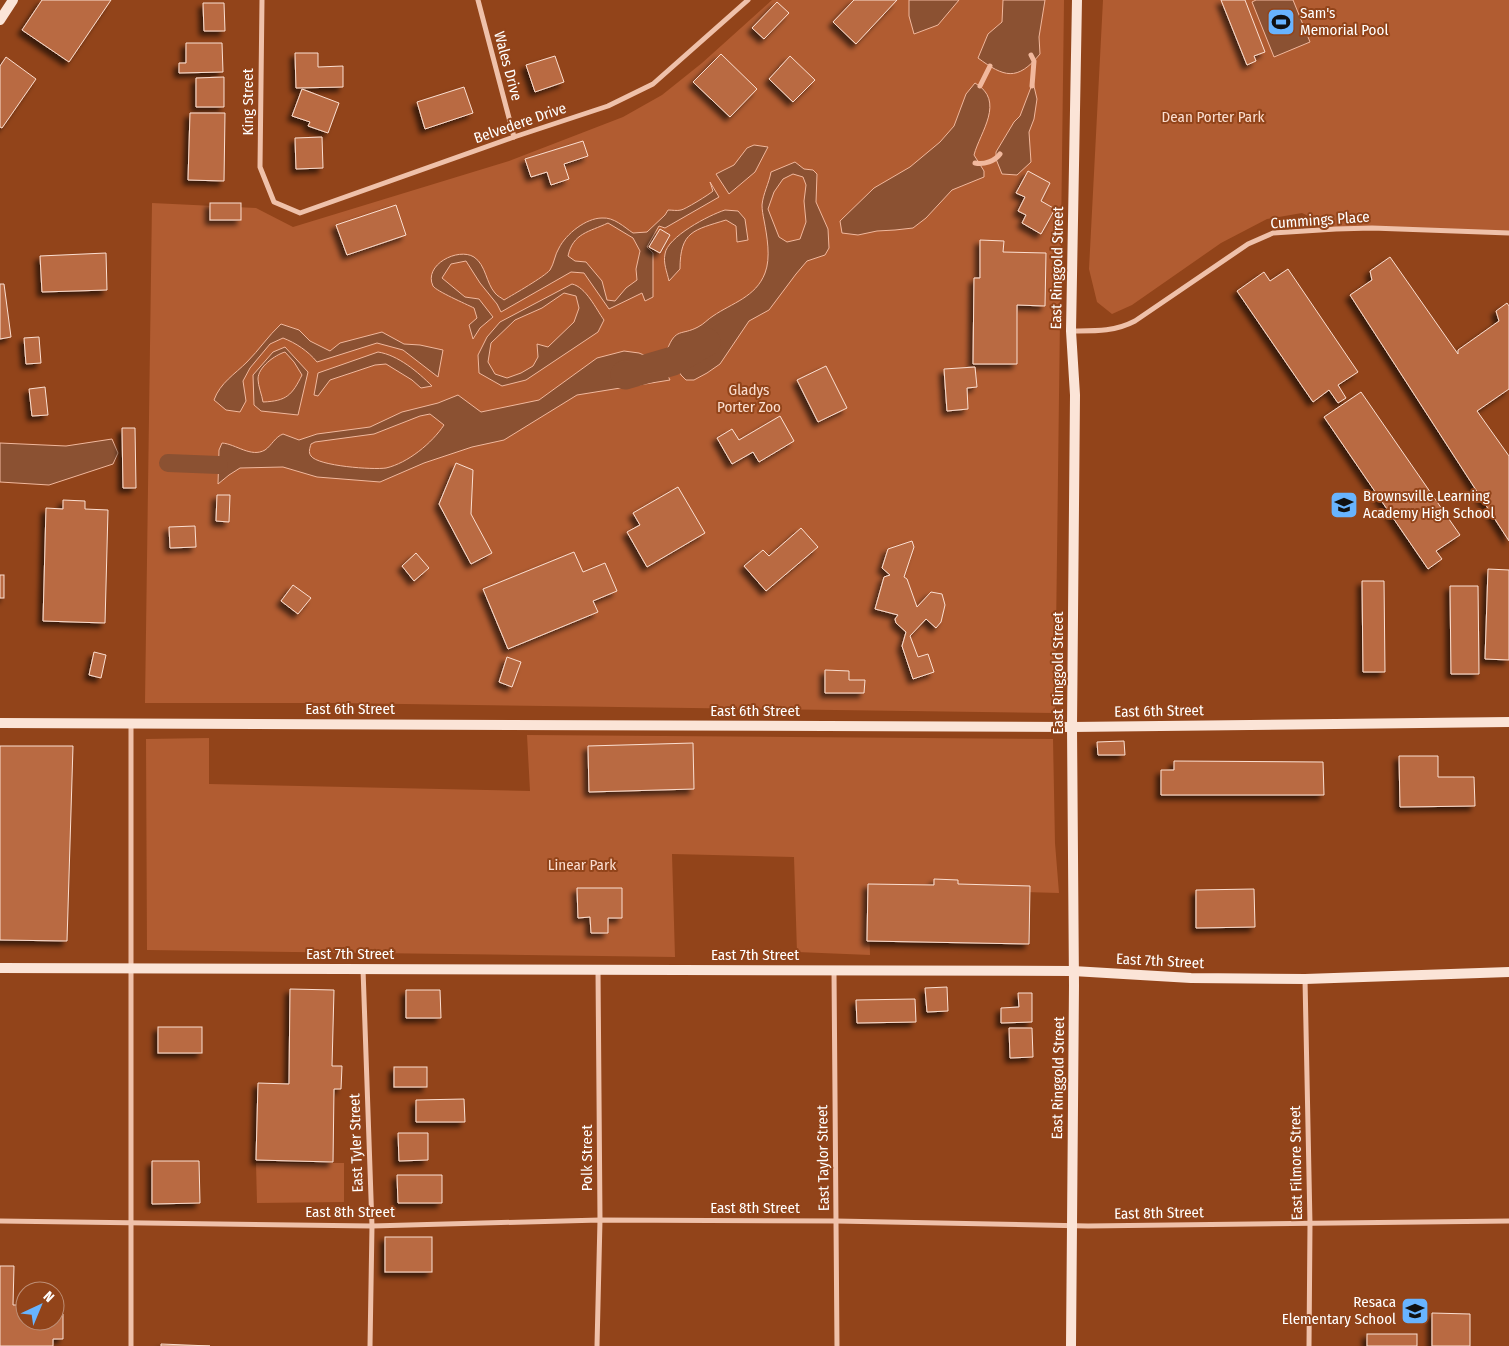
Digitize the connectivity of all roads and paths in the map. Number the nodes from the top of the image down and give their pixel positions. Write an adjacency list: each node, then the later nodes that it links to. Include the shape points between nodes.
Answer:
1 (13, 0): 6 (main road)
2 (262, 0): 8 (street, King Street, via 260,167)
3 (478, 0): 7 (street, Wales Drive)
4 (1077, 0): 10 (main road, East Ringgold Street)
5 (744, 1): 7 (street, Belvedere Drive, via 653,84 608,106)
6 (0, 20)
7 (514, 137): 8 (street, Belvedere Drive, via 300,213)
8 (274, 202)
9 (1509, 233): 10 (street, Cummings Place, via 1363,228 1273,233 1248,244 1122,328)
10 (1071, 331): 14 (main road, East Ringgold Street, via 1075,395)
11 (1509, 722): 14 (main road, East 6th Street)
12 (0, 723): 13 (main road, East 6th Street)
13 (131, 723): 14 (main road, East 6th Street); 16 (street)
14 (1072, 727): 20 (main road, East Ringgold Street)
15 (0, 968): 16 (main road, East 7th Street)
16 (132, 969): 17 (main road, East 7th Street); 27 (street)
17 (363, 969): 18 (main road, East 7th Street); 29 (street, East Tyler Street)
18 (598, 970): 19 (main road, East 7th Street); 23 (street, Polk Street)
19 (834, 971): 20 (main road, East 7th Street); 24 (street, East Taylor Street)
20 (1073, 971): 22 (main road, East 7th Street, via 1191,978); 30 (main road, East Ringgold Street)
21 (1509, 972): 22 (main road, East 7th Street)
22 (1305, 979): 28 (street, East Filmore Street)
23 (600, 1220): 24 (street, East 8th Street); 29 (street, East 8th Street); 33 (street, Polk Street)
24 (836, 1221): 30 (street, East 8th Street); 34 (street, East Taylor Street)
25 (1509, 1221): 28 (street, East 8th Street)
26 (0, 1222): 27 (street, East 8th Street)
27 (129, 1222): 29 (street, East 8th Street); 31 (street)
28 (1310, 1224): 30 (street, East 8th Street); 36 (street, East Filmore Street)
29 (372, 1226): 32 (street, East Tyler Street)
30 (1072, 1226): 35 (main road, East Ringgold Street)
31 (130, 1346)
32 (370, 1346)
33 (597, 1346)
34 (837, 1346)
35 (1071, 1346)
36 (1310, 1346)

